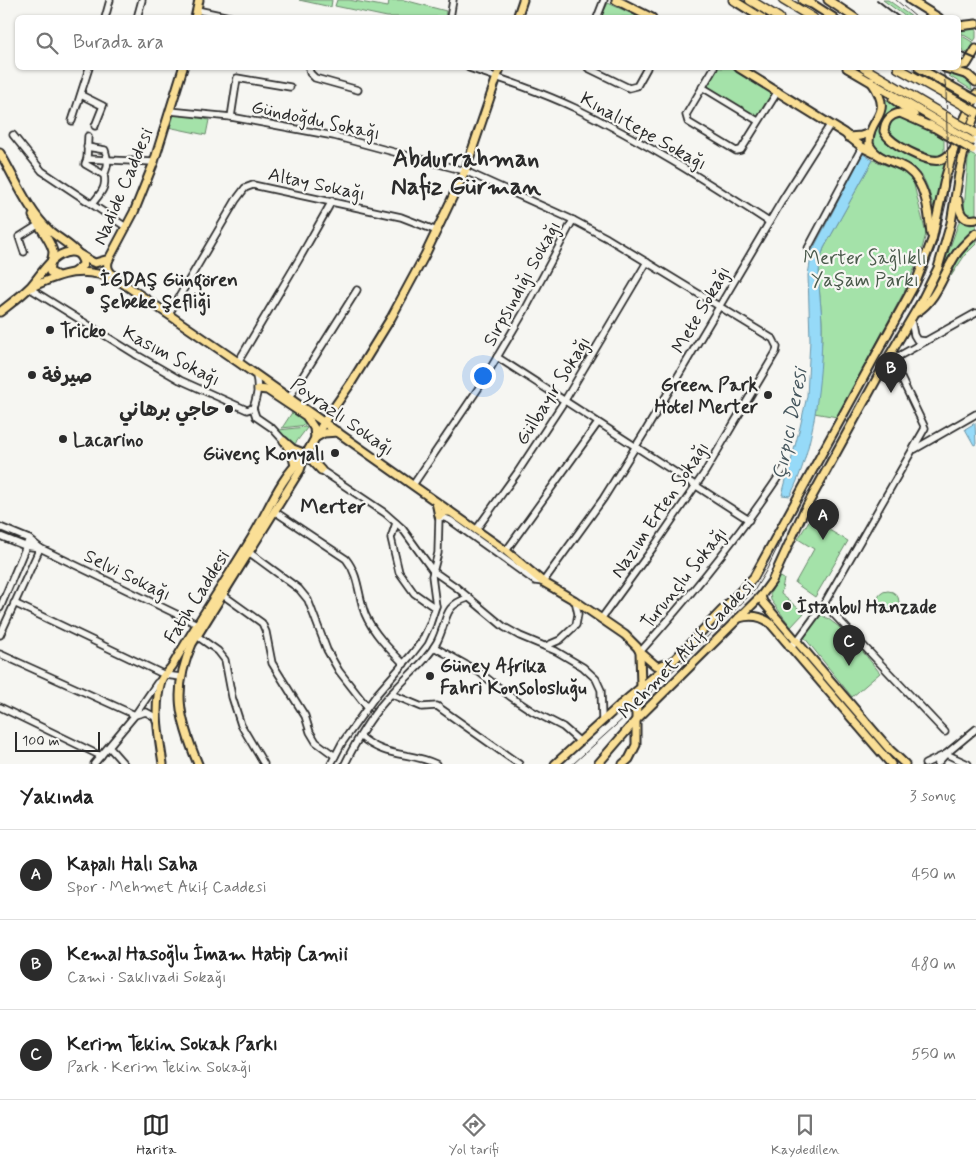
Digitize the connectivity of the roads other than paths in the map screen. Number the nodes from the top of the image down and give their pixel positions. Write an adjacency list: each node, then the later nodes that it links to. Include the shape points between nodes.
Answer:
1 (110, 0): 16 (street)
2 (142, 0): 17 (street)
3 (200, 0): 15 (main road)
4 (453, 0): 18 (street)
5 (524, 0): 19 (main road)
6 (604, 0): 20 (street)
7 (616, 0): 21 (main road)
8 (733, 0): 22 (main road)
9 (750, 0): 23 (highway)
10 (783, 0): 24 (highway)
11 (821, 0): 26 (main road)
12 (828, 0): 27 (main road)
13 (910, 0): 28 (main road)
14 (806, 1): 25 (main road)
15 (196, 14)
16 (106, 15)
17 (138, 15)
18 (450, 15)
19 (518, 15)
20 (598, 15)
21 (646, 15)
22 (757, 15)
23 (774, 15)
24 (808, 15)
25 (829, 15)
26 (844, 15)
27 (850, 15)
28 (934, 15)
29 (976, 24): 30 (main road)
30 (961, 26)
31 (976, 49): 32 (main road, via 967,64)
32 (961, 65)
33 (88, 70): 55 (street)
34 (182, 70): 57 (main road, Nadide Caddesi)
35 (309, 70): 52 (street, via 315,78)
36 (475, 70): 47 (street, Kınalıtepe Sokağı)
37 (499, 70): 47 (main road, Fatih Caddesi)
38 (592, 70): 39 (street, via 629,88 637,86)
39 (646, 70)
40 (713, 70): 51 (street)
41 (742, 70): 53 (main road)
42 (851, 70): 48 (main road)
43 (867, 70): 66 (highway)
44 (902, 70): 58 (highway, bridge)
45 (922, 70): 56 (main road, bridge)
46 (952, 70): 49 (main road, via 968,75)
47 (496, 77): 79 (main road, Fatih Caddesi); 86 (street, Kınalıtepe Sokağı, via 575,108 631,137 680,164)
48 (871, 81): 64 (main road); 65 (main road, via 882,106); 66 (main road)
49 (976, 82)
50 (290, 87): 59 (street, via 237,78)
51 (702, 87): 61 (street); 61 (street, via 686,115 688,122 736,151 741,150)
52 (358, 90)
53 (778, 91): 61 (street); 62 (main road)
54 (976, 94): 66 (main road, via 960,129)
55 (80, 96): 60 (street); 63 (street, via 103,106)
56 (976, 100)
57 (170, 111): 59 (street, Gündoğdu Sokağı); 78 (main road, Nadide Caddesi)
58 (976, 112): 81 (main road, Mehmet Akif Caddesi)
59 (231, 117): 79 (street, Gündoğdu Sokağı, via 334,136)
60 (72, 121)
61 (758, 121)
62 (830, 125): 69 (main road); 86 (street, Mete Sokağı)
63 (95, 126)
64 (932, 127): 66 (main road); 66 (main road, via 900,113 887,120 884,131 895,144 934,160 946,158)
65 (870, 133): 69 (main road); 74 (main road, via 869,144)
66 (954, 134): 70 (highway, bridge); 70 (main road, bridge); 91 (main road)
67 (13, 135): 83 (street, via 42,171)
68 (88, 136): 71 (street)
69 (848, 137): 72 (main road)
70 (975, 143)
71 (87, 147): 76 (street); 77 (street, via 105,150)
72 (862, 147): 74 (main road); 92 (street)
73 (0, 153): 94 (main road, via 32,209 48,229)
74 (875, 153): 91 (main road, via 906,168 917,178 928,212)
75 (0, 158): 87 (main road)
76 (87, 159): 77 (street); 80 (street, via 85,164)
77 (108, 159): 78 (street); 80 (street)
78 (154, 162): 88 (main road, Nadide Caddesi)
79 (465, 171): 85 (street, Gündoğdu Sokağı); 89 (main road, Fatih Caddesi)
80 (104, 175): 83 (street, via 104,190)
81 (956, 190): 84 (main road, via 960,213 966,219); 107 (main road, Mehmet Akif Caddesi, via 943,253)
82 (332, 201): 89 (street, Altay Sokağı, via 401,217); 106 (street, Altay Sokağı, via 253,185 245,188); 110 (street)
83 (92, 204): 88 (street)
84 (976, 219)
85 (573, 220): 96 (street, Gündoğdu Sokağı); 109 (street, Sırpsındığı Sokağı)
86 (769, 222): 103 (street, Mete Sokağı)
87 (38, 225): 93 (street, via 19,237); 97 (main road, via 53,252)
88 (126, 227): 95 (main road, Nadide Caddesi)
89 (437, 231): 117 (main road, Fatih Caddesi, via 391,318)
90 (976, 233): 107 (main road, via 957,252 928,304)
91 (932, 240): 165 (main road, via 916,282 754,578)
92 (808, 248)
93 (24, 252)
94 (79, 254): 95 (main road, via 95,263); 97 (main road, via 66,253); 98 (main road, via 83,265)
95 (109, 259): 100 (main road, via 108,270)
96 (647, 262): 103 (street, Gündoğdu Sokağı); 114 (street, Gülbayır Sokağı)
97 (50, 263): 99 (main road, via 50,272); 101 (main road)
98 (74, 272): 99 (main road); 100 (main road, via 95,272)
99 (56, 276): 101 (main road)
100 (121, 282): 106 (main road, Poyrazlı Sokağı)
101 (29, 288): 104 (main road); 115 (street, Kasım Sokağı, via 180,380 246,410)
102 (357, 290): 113 (street)
103 (720, 306): 122 (street, Mete Sokağı); 129 (street, Nazım Erten Sokağı, via 773,339 777,347)
104 (0, 312)
105 (976, 313): 108 (street)
106 (169, 314): 110 (main road, Poyrazlı Sokağı)
107 (913, 317): 108 (street, via 914,336 918,340); 147 (main road, Mehmet Akif Caddesi, via 803,513 772,581)
108 (926, 340): 123 (street, via 899,356 890,356 924,428)
109 (497, 357): 114 (street, Turunçlu Sokağı); 128 (street, Sırpsındığı Sokağı)
110 (238, 362): 111 (main road, Poyrazlı Sokağı)
111 (256, 376): 112 (street); 113 (main road, Poyrazlı Sokağı)
112 (258, 390): 115 (street); 120 (main road, via 267,390 306,416 314,428)
113 (288, 398): 117 (main road, Poyrazlı Sokağı)
114 (564, 400): 118 (street, Turunçlu Sokağı); 137 (street, Gülbayır Sokağı)
115 (253, 408): 121 (street, via 256,417)
116 (976, 414): 123 (street)
117 (324, 422): 119 (main road, Poyrazlı Sokağı); 120 (main road, Fatih Caddesi)
118 (598, 422): 122 (street, Turunçlu Sokağı); 142 (street)
119 (338, 432): 120 (main road, via 324,433); 128 (main road, Poyrazlı Sokağı)
120 (315, 438): 124 (main road, Fatih Caddesi)
121 (284, 442): 124 (main road); 125 (main road, via 292,453)
122 (636, 447): 129 (street, Turunçlu Sokağı); 145 (street, Mete Sokağı)
123 (914, 449): 151 (street)
124 (305, 456): 125 (main road, Fatih Caddesi); 127 (main road); 131 (main road, Fatih Caddesi, via 300,470)
125 (294, 466): 156 (main road, Fatih Caddesi)
126 (786, 467): 134 (street, Turunçlu Sokağı)
127 (321, 470): 135 (street)
128 (413, 485): 130 (main road, Poyrazlı Sokağı)
129 (696, 486): 134 (street, Turunçlu Sokağı); 154 (street, Nazım Erten Sokağı)
130 (435, 501): 132 (main road, Poyrazlı Sokağı); 133 (main road)
131 (274, 511): 143 (main road, Fatih Caddesi); 166 (street, via 346,559 353,568 371,625)
132 (451, 512): 133 (main road); 137 (main road, Poyrazlı Sokağı)
133 (439, 516): 144 (street, via 438,553); 145 (street, Poyrazlı Sokağı, via 450,520 536,581)
134 (749, 520): 163 (street, Turunçlu Sokağı)
135 (396, 523): 144 (street); 152 (street, via 391,538 399,572 414,593)
136 (0, 527): 139 (street)
137 (476, 530): 142 (main road, Poyrazlı Sokağı)
138 (0, 536): 140 (street)
139 (28, 539): 140 (street); 141 (street)
140 (25, 546): 141 (street); 153 (street)
141 (40, 548): 150 (street); 156 (street, Selvi Sokağı)
142 (506, 552): 145 (main road, Poyrazlı Sokağı)
143 (250, 553): 146 (main road, Fatih Caddesi); 172 (street, via 299,589 308,600 319,632 339,671)
144 (433, 571): 148 (street); 152 (street)
145 (543, 582): 149 (main road, Poyrazlı Sokağı)
146 (223, 595): 156 (main road, Fatih Caddesi); 185 (street, via 262,623 272,663 305,716 316,742)
147 (761, 596): 155 (main road, Mehmet Akif Caddesi); 159 (main road)
148 (468, 598): 160 (street, via 504,627); 161 (street, via 456,602 448,611)
149 (574, 600): 154 (main road, Poyrazlı Sokağı); 160 (street, via 578,614 576,625 560,640)
150 (14, 603): 157 (street); 167 (street)
151 (824, 604): 159 (street); 179 (street)
152 (436, 606): 166 (street, via 422,641)
153 (0, 608)
154 (602, 619): 163 (main road, Poyrazlı Sokağı, via 625,635)
155 (738, 619): 162 (main road, via 749,616 764,618); 175 (main road, Mehmet Akif Caddesi)
156 (200, 625): 158 (main road, Fatih Caddesi); 167 (main road, Fatih Caddesi)
157 (0, 635)
158 (197, 636): 168 (main road, Fatih Caddesi); 190 (street, via 225,660 241,725)
159 (796, 641): 162 (street); 199 (main road)
160 (546, 646): 177 (street, via 596,679 601,690)
161 (434, 647): 170 (street, via 427,659); 181 (street, via 479,672)
162 (790, 647): 198 (main road)
163 (640, 652): 165 (main road, Poyrazlı Sokağı, via 651,664 658,666); 169 (main road)
164 (0, 654): 174 (street)
165 (675, 659): 169 (main road)
166 (404, 664): 172 (street)
167 (163, 677): 168 (street); 174 (street); 176 (main road, Fatih Caddesi)
168 (181, 677): 189 (main road, Fatih Caddesi, via 179,703)
169 (641, 687): 171 (main road); 175 (main road)
170 (391, 694): 180 (street); 194 (street, via 422,707 437,706)
171 (620, 704): 175 (main road, via 628,703); 177 (main road)
172 (368, 707): 185 (street)
173 (0, 708): 184 (street)
174 (135, 715): 176 (street, via 146,712); 182 (street)
175 (636, 716): 196 (main road, Mehmet Akif Caddesi); 197 (main road, via 636,745 630,759)
176 (156, 721): 188 (main road, Fatih Caddesi)
177 (602, 721): 181 (main road)
178 (976, 729): 183 (street)
179 (945, 732)
180 (360, 736): 192 (street); 193 (street, via 383,751)
181 (579, 741): 195 (main road)
182 (108, 747): 184 (street); 187 (street)
183 (946, 754): 200 (street); 201 (street); 202 (street)
184 (101, 756): 186 (street)
185 (335, 756): 191 (street)
186 (94, 764)
187 (124, 764)
188 (163, 764)
189 (198, 764)
190 (264, 764)
191 (331, 764)
192 (345, 764)
193 (436, 764)
194 (520, 764)
195 (555, 764)
196 (598, 764)
197 (623, 764)
198 (891, 764)
199 (905, 764)
200 (925, 764)
201 (937, 764)
202 (968, 764)

